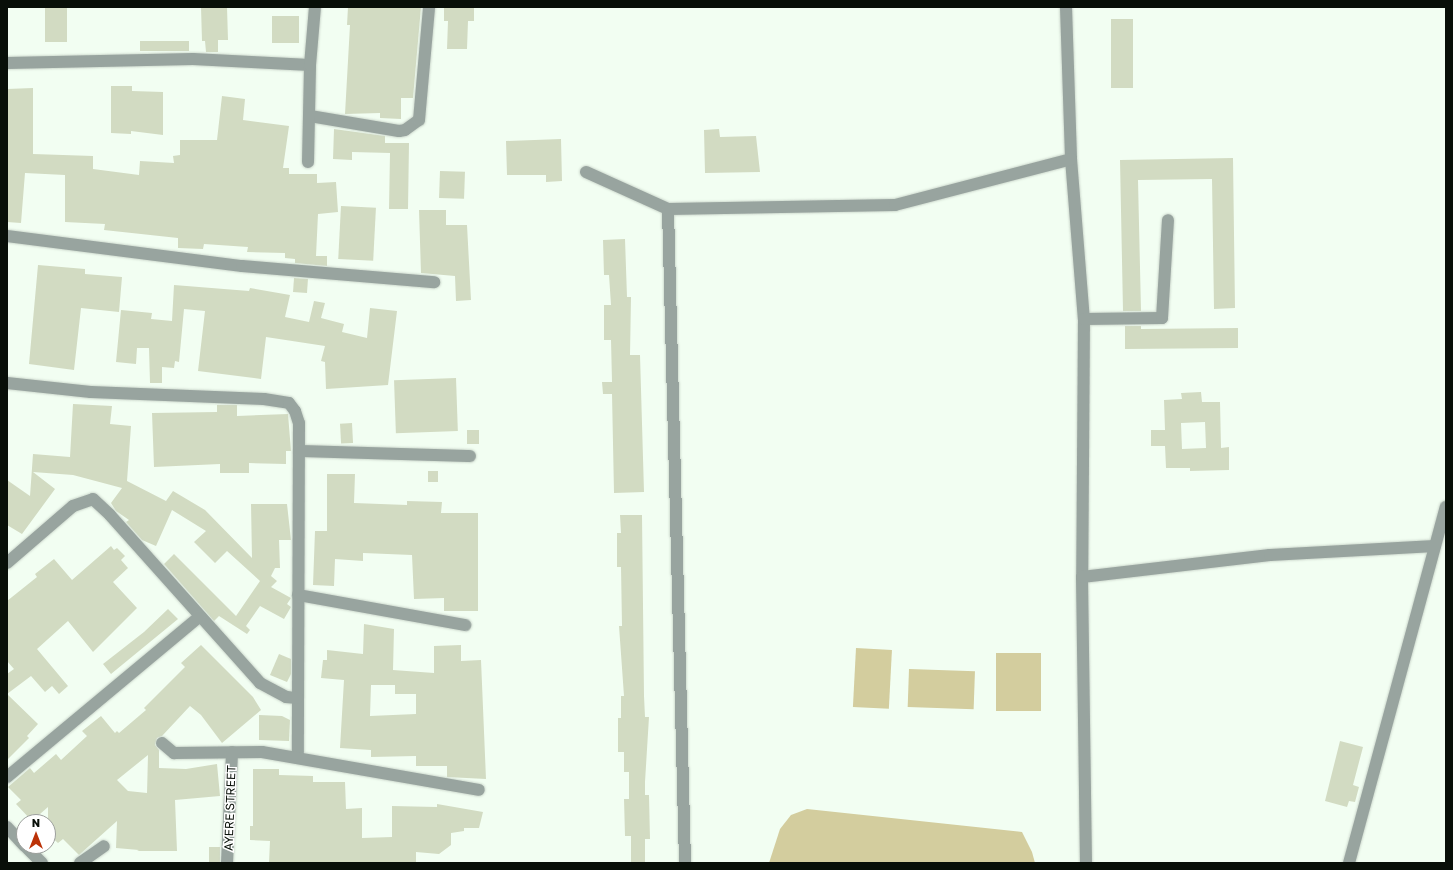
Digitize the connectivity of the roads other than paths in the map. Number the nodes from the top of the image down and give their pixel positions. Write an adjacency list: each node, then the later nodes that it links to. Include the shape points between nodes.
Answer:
1 (315, 7): 5 (street)
2 (429, 7): 6 (street, via 419,120 405,130 399,131)
3 (1066, 7): 7 (street)
4 (7, 63): 5 (street, via 193,59)
5 (310, 65): 6 (street)
6 (310, 116): 8 (street)
7 (1071, 159): 10 (street, via 895,205); 14 (street)
8 (308, 162)
9 (586, 172): 10 (street)
10 (668, 209): 38 (street)
11 (1168, 220): 14 (street, via 1162,318)
12 (7, 236): 13 (street, via 242,266)
13 (434, 282)
14 (1084, 319): 21 (street)
15 (7, 383): 16 (street, via 92,392 264,399 288,403 299,422)
16 (299, 451): 17 (street); 22 (street)
17 (470, 456)
18 (1446, 507): 19 (street)
19 (1435, 546): 21 (street, via 1270,555); 40 (street)
20 (7, 563): 23 (street, via 73,506 93,499)
21 (1082, 577): 39 (street)
22 (298, 595): 24 (street); 25 (street)
23 (200, 616): 25 (street, via 260,683 286,697); 29 (street)
24 (465, 625)
25 (297, 698): 28 (street)
26 (162, 743): 27 (street, via 174,753)
27 (232, 752): 28 (street, via 262,752); 37 (street, AYERE STREET)
28 (298, 758): 30 (street)
29 (7, 778)
30 (478, 790)
31 (7, 827): 32 (street)
32 (16, 836)
33 (104, 846): 36 (street)
34 (34, 854): 35 (street)
35 (42, 863)
36 (80, 863)
37 (227, 863)
38 (685, 863)
39 (1086, 863)
40 (1349, 863)

